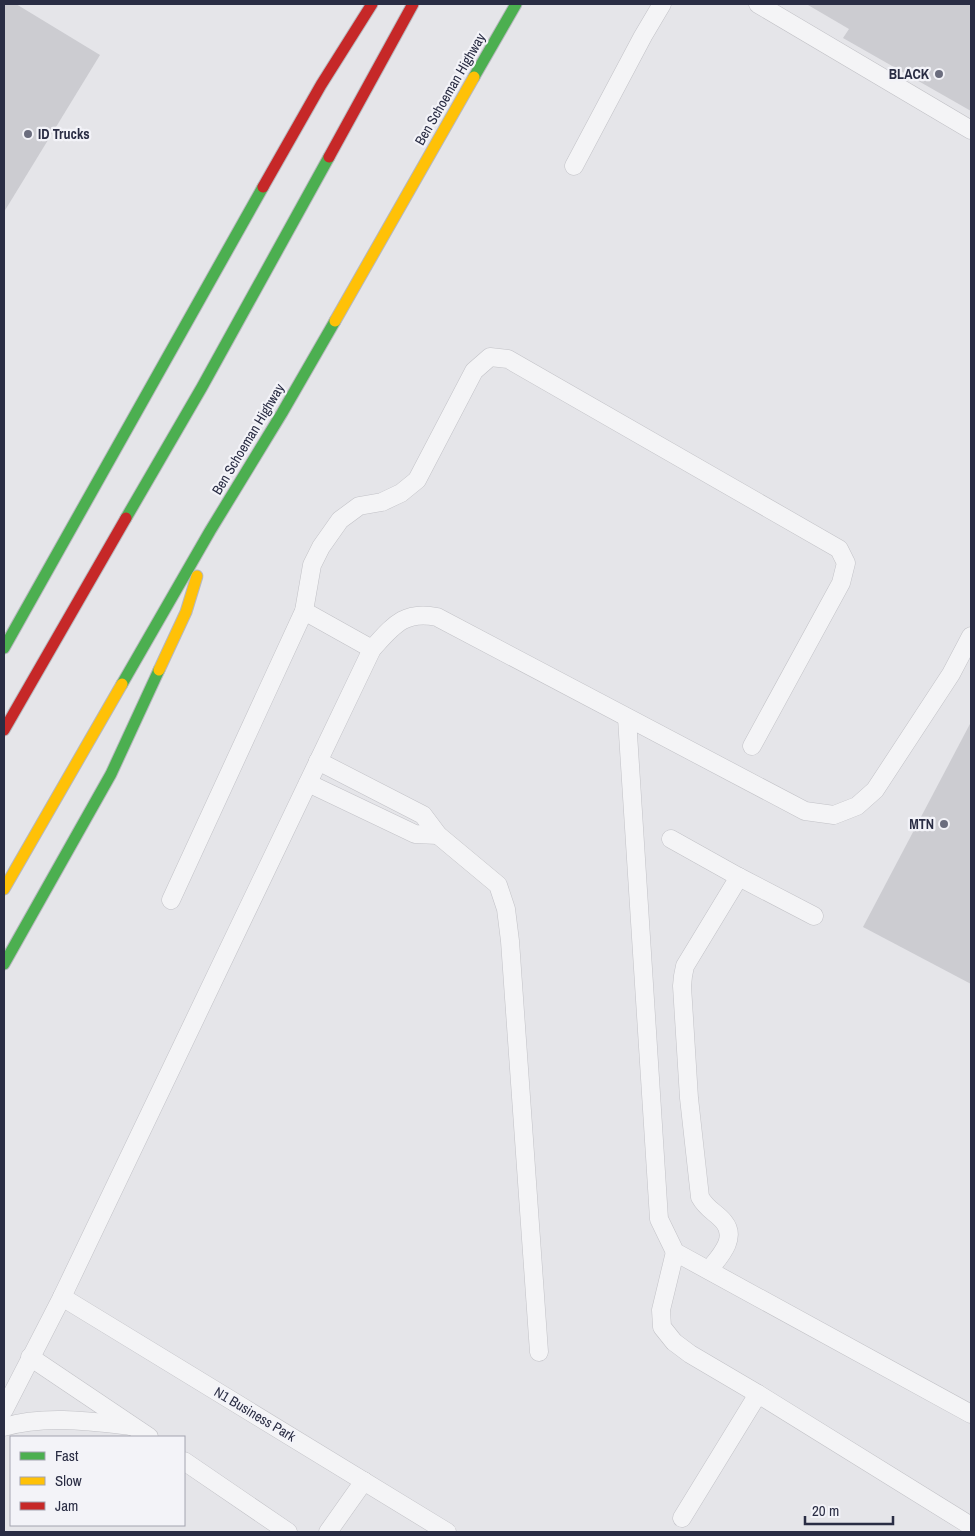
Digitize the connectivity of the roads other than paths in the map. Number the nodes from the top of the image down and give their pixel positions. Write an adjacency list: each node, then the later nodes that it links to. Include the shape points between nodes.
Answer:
1 (372, 4): 11 (highway, via 321,86)
2 (412, 4): 14 (highway, via 202,387)
3 (516, 4): 8 (highway, Ben Schoeman Highway, via 282,413)
4 (662, 4): 7 (lane)
5 (758, 4): 6 (lane)
6 (971, 130)
7 (574, 166)
8 (210, 532): 21 (highway, Ben Schoeman Highway); 24 (highway, via 186,612 111,774)
9 (304, 610): 12 (lane); 15 (lane, via 312,565 340,520 359,506 382,502 401,493 417,480 474,371 490,357 508,359 839,549 846,563 841,583); 22 (lane)
10 (971, 636): 13 (lane, via 951,674 875,790 857,806 834,815 805,811)
11 (4, 648)
12 (372, 649): 13 (lane, via 396,623 424,614 437,617); 16 (lane)
13 (627, 718): 25 (lane, via 659,1219)
14 (4, 730)
15 (752, 746)
16 (318, 762): 17 (lane); 18 (lane, via 423,815)
17 (308, 783): 18 (lane, via 415,834); 27 (lane)
18 (438, 835): 28 (lane, via 498,885 506,908)
19 (671, 839): 20 (lane)
20 (739, 877): 23 (lane); 26 (lane, via 685,966 682,986 688,1098 700,1197 705,1206 725,1223 729,1233 725,1249)
21 (4, 890)
22 (172, 900)
23 (814, 916)
24 (4, 964)
25 (675, 1252): 26 (lane); 30 (lane, via 661,1310 662,1327 690,1354)
26 (709, 1270): 32 (lane)
27 (62, 1297): 29 (lane); 37 (lane, N1 Business Park)
28 (539, 1352)
29 (30, 1357): 31 (lane); 33 (lane)
30 (758, 1394): 38 (lane); 39 (lane)
31 (4, 1410)
32 (971, 1414)
33 (133, 1426): 34 (lane, via 50,1420 20,1422); 35 (lane)
34 (4, 1427)
35 (148, 1436)
36 (185, 1462): 40 (lane)
37 (364, 1481): 41 (lane); 42 (lane, N1 Business Park)
38 (682, 1518)
39 (971, 1526)
40 (288, 1532)
41 (328, 1532)
42 (447, 1532)

